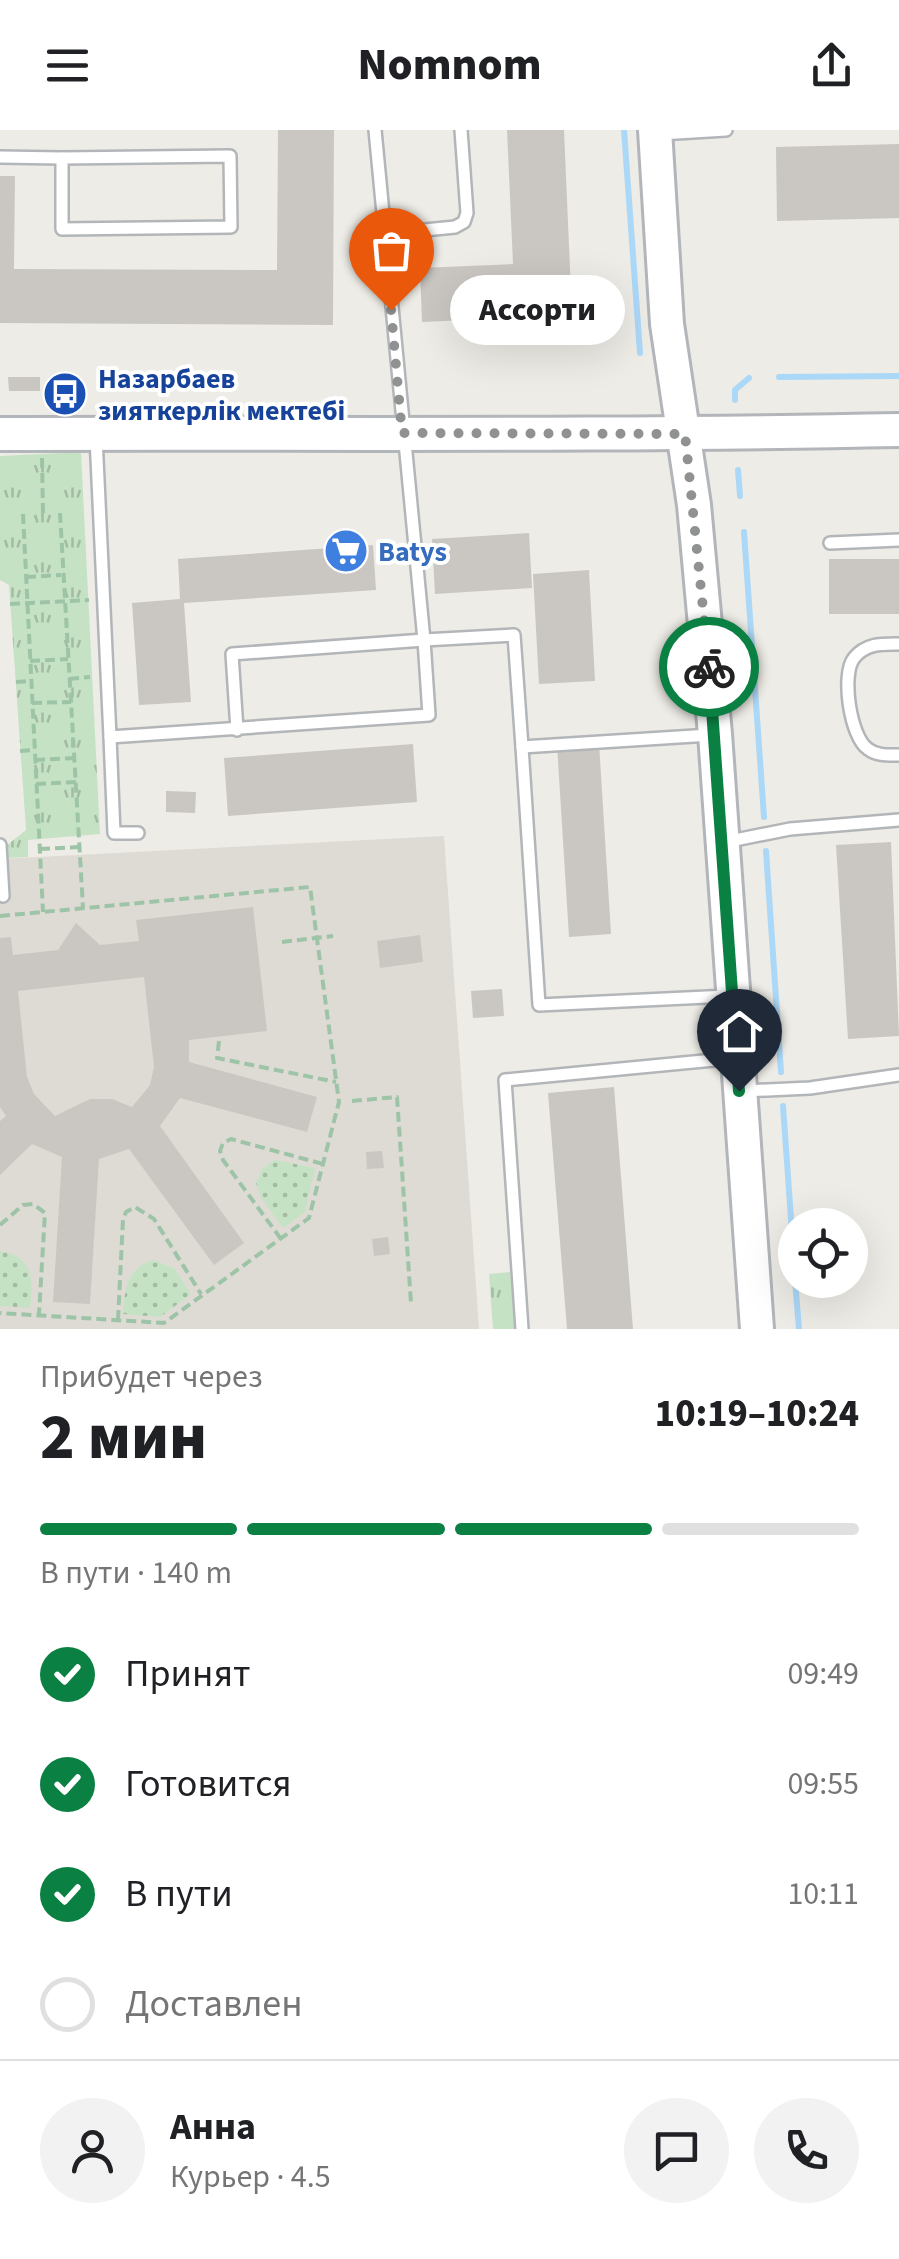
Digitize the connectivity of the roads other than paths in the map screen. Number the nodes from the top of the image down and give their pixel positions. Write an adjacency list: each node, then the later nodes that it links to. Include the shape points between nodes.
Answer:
1 (376, 130): 7 (lane)
2 (462, 130): 7 (lane, via 464,222)
3 (726, 130): 4 (lane)
4 (656, 132): 12 (street, via 667,324)
5 (0, 157): 6 (lane)
6 (62, 158): 6 (lane, via 230,156 231,227 62,228)
7 (384, 234): 9 (lane)
8 (899, 430): 12 (street)
9 (402, 433): 11 (street); 12 (street); 15 (lane)
10 (0, 434): 11 (street)
11 (96, 434): 19 (lane)
12 (685, 434): 18 (street)
13 (899, 540): 14 (lane)
14 (830, 543)
15 (424, 640): 17 (lane, via 429,715); 17 (lane, via 232,654); 20 (lane, via 514,635)
16 (899, 644): 21 (lane, via 861,651 848,672 859,740 881,755)
17 (238, 730): 19 (lane)
18 (715, 734): 20 (lane); 24 (street)
19 (110, 737): 23 (lane, via 114,833)
20 (522, 747): 27 (lane, via 539,1005)
21 (899, 755)
22 (899, 820): 24 (lane)
23 (138, 833)
24 (722, 842): 27 (street)
25 (0, 845): 26 (lane)
26 (3, 896)
27 (733, 996): 28 (street)
28 (737, 1058): 30 (street); 31 (lane, via 505,1080)
29 (899, 1075): 30 (lane)
30 (739, 1091): 32 (street)
31 (522, 1329)
32 (757, 1329)

